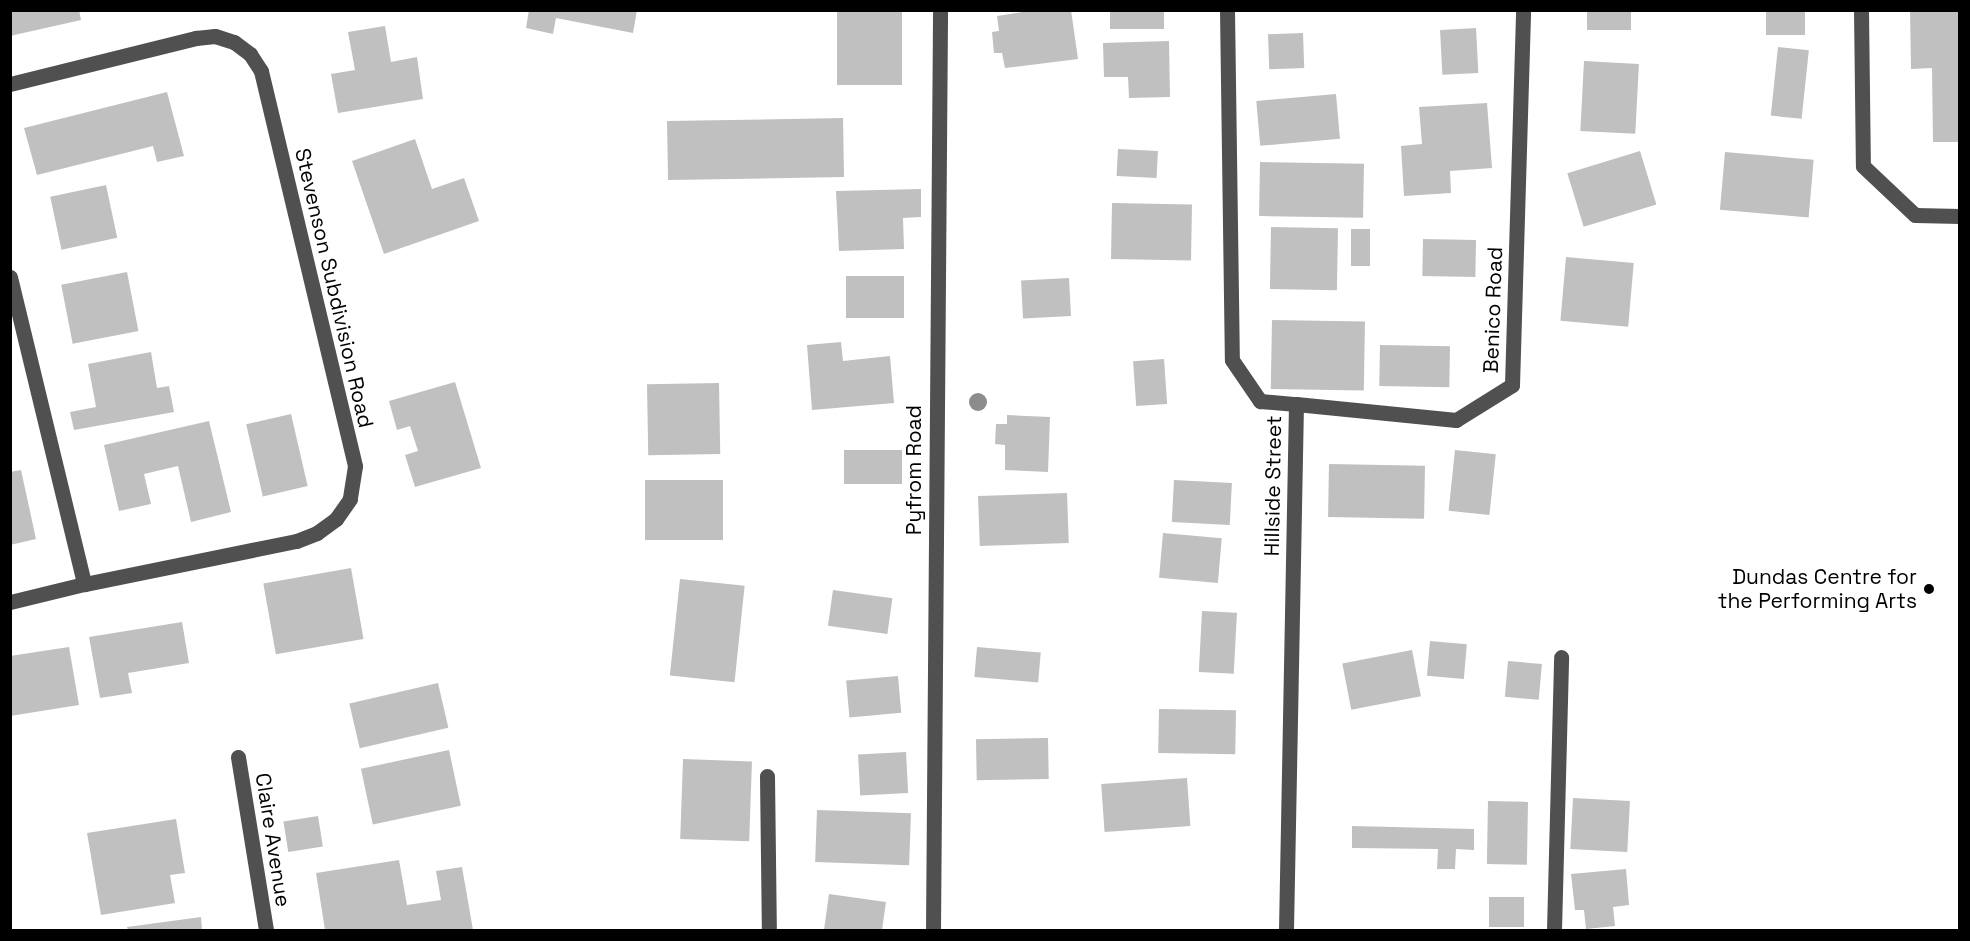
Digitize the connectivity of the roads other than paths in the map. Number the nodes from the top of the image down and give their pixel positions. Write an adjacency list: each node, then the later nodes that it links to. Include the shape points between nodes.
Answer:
1 (940, 10): 16 (street, Pyfrom Road)
2 (1227, 10): 8 (street, Hillside Street, via 1232,360 1260,400)
3 (1523, 10): 8 (street, Benico Road, via 1512,385 1456,420)
4 (1862, 10): 6 (street, via 1863,166 1915,215)
5 (10, 84): 9 (street, Stevenson Subdivision Road, via 196,38 215,36 234,42 250,54 261,71 355,466 350,499 336,519 317,533 296,541)
6 (1959, 216)
7 (10, 277): 9 (street)
8 (1296, 404): 17 (street, Hillside Street)
9 (84, 584): 10 (street, Stevenson Subdivision Road)
10 (10, 602)
11 (1561, 657): 18 (street)
12 (238, 757): 14 (street, Claire Avenue)
13 (767, 776): 15 (street)
14 (266, 930)
15 (769, 930)
16 (933, 930)
17 (1286, 930)
18 (1554, 930)

